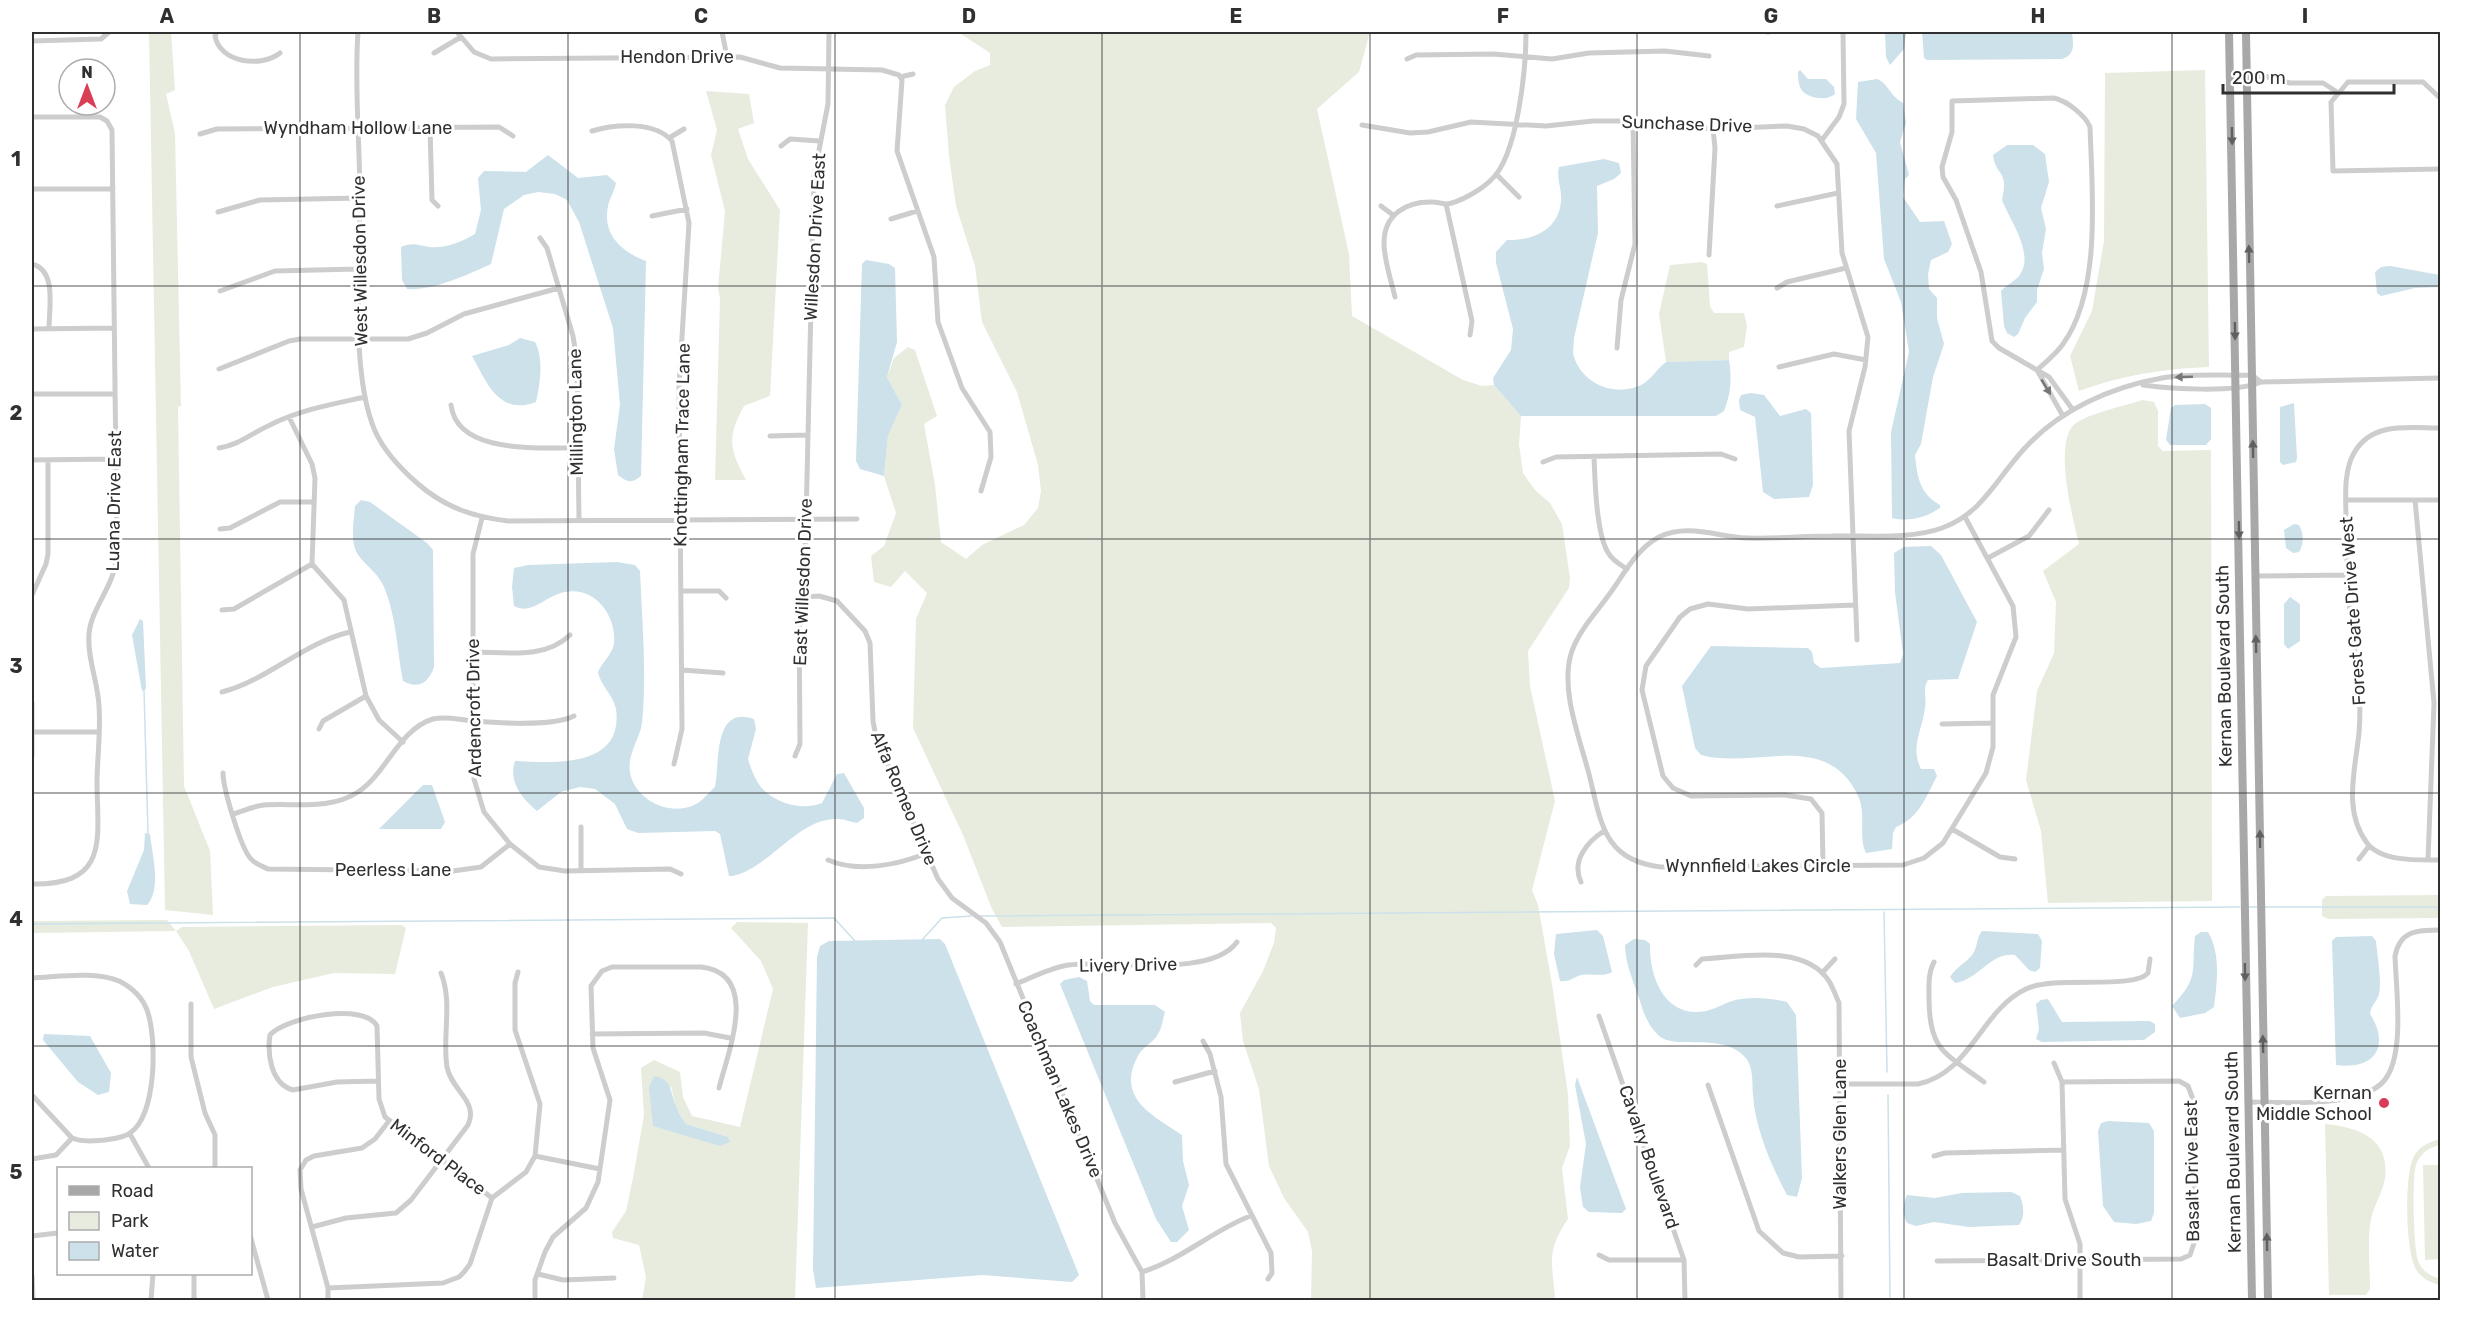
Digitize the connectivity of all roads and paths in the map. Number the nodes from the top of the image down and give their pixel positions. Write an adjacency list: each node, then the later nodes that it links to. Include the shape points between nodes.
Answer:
1 (109, 32): 11 (street, via 101,39)
2 (217, 32): 12 (street, via 220,50 236,60 272,59)
3 (358, 32): 30 (street, West Willesdon Drive)
4 (722, 32): 15 (street)
5 (829, 32): 18 (street, Willesdon Drive East)
6 (1526, 32): 16 (street)
7 (1843, 32): 37 (street, via 1844,104)
8 (2229, 32): 21 (main road, Kernan Boulevard South)
9 (2246, 32): 20 (main road, Kernan Boulevard South)
10 (459, 34): 13 (street); 15 (street, Hendon Drive, via 474,52 491,59)
11 (32, 41)
12 (280, 53)
13 (434, 53)
14 (1709, 56): 16 (street, via 1665,51)
15 (727, 57): 18 (street, Hendon Drive, via 752,59 780,68)
16 (1526, 57): 17 (street, via 1416,55); 27 (street)
17 (1407, 59)
18 (829, 69): 22 (street, Hendon Drive, via 882,70 894,72); 38 (street, Willesdon Drive East, via 827,112)
19 (913, 75): 22 (street)
20 (2246, 76): 21 (street); 23 (street, via 2323,83); 77 (main road, Kernan Boulevard South, one-way to 20)
21 (2230, 78): 76 (main road, Kernan Boulevard South, one-way to 76)
22 (901, 79): 52 (street, via 897,151)
23 (2337, 92): 24 (street, via 2348,82 2423,82); 40 (street, via 2331,102 2333,171)
24 (2440, 98)
25 (32, 117): 43 (street, Luana Drive East, via 93,116 107,121 112,130)
26 (1633, 121): 27 (street, Sunchase Drive, via 1546,126); 32 (street, Sunchase Drive); 71 (street, via 1635,244 1620,307)
27 (1515, 123): 28 (street, Sunchase Drive, via 1472,122 1410,133); 41 (street, via 1506,156)
28 (1362, 125)
29 (430, 127): 30 (street, Wyndham Hollow Lane); 35 (street, Wyndham Hollow Lane, via 503,128); 48 (street, via 432,200)
30 (358, 128): 34 (street, Wyndham Hollow Lane, via 217,129); 46 (street, West Willesdon Drive)
31 (684, 129): 36 (street)
32 (1713, 129): 37 (street, Sunchase Drive, via 1787,126 1804,129); 58 (street)
33 (591, 131): 36 (street, via 650,128)
34 (200, 134)
35 (513, 136)
36 (669, 138): 51 (street, Knottingham Trace Lane)
37 (1822, 140): 44 (street, via 1837,164)
38 (820, 141): 39 (street, via 790,140); 87 (street, Willesdon Drive East, via 814,176)
39 (781, 146)
40 (2440, 169)
41 (1496, 174): 45 (street); 47 (street, via 1480,188)
42 (32, 189): 43 (street)
43 (113, 189): 67 (street, Luana Drive East)
44 (1838, 193): 50 (street); 60 (street)
45 (1519, 197)
46 (360, 198): 53 (street, via 260,200); 61 (street, West Willesdon Drive)
47 (1446, 204): 55 (street, via 1413,203); 69 (street, via 1472,321)
48 (438, 206)
49 (1381, 206): 55 (street)
50 (1777, 206)
51 (687, 208): 54 (street); 112 (street, Knottingham Trace Lane, via 689,234 679,386)
52 (918, 211): 56 (street); 102 (street, via 935,265 938,322 962,388 990,432 991,457)
53 (218, 212)
54 (652, 216)
55 (1393, 216): 65 (street, via 1384,243)
56 (891, 219)
57 (540, 238): 62 (street, Millington Lane)
58 (1710, 255)
59 (33, 265): 66 (street, via 44,270 49,279)
60 (1846, 268): 63 (street, via 1787,282); 72 (street, via 1868,337)
61 (358, 269): 64 (street, via 275,271); 70 (street, West Willesdon Drive)
62 (559, 288): 70 (street, via 464,314 408,339); 95 (street, Millington Lane, via 577,361)
63 (1778, 288)
64 (220, 291)
65 (1395, 297)
66 (49, 328): 67 (street); 68 (street)
67 (114, 328): 84 (street, Luana Drive East)
68 (32, 329)
69 (1470, 335)
70 (360, 339): 74 (street, via 289,340); 85 (street, West Willesdon Drive)
71 (1617, 348)
72 (1866, 360): 73 (street, via 1834,354); 115 (street, via 1849,430)
73 (1779, 367)
74 (219, 369)
75 (2037, 370): 75 (street, via 2062,345 2083,300 2093,233 2090,127 2054,98 1952,101 1952,132 1941,167 1981,272 1992,341); 88 (street, via 2049,377); 89 (street, one-way to 89)
76 (2236, 375): 77 (street); 80 (street, one-way to 80, via 2161,378); 82 (main road, Kernan Boulevard South)
77 (2252, 375): 79 (street); 81 (main road, Kernan Boulevard South)
78 (2440, 378): 79 (street)
79 (2261, 382): 81 (street)
80 (2140, 384): 82 (street, via 2166,389); 88 (street, via 2116,390)
81 (2252, 386): 82 (street); 120 (main road, Kernan Boulevard South, one-way to 81)
82 (2236, 387): 193 (main road, Kernan Boulevard South, one-way to 193)
83 (32, 394): 84 (street)
84 (115, 394): 97 (street, Luana Drive East)
85 (365, 397): 90 (street); 109 (street, West Willesdon Drive, via 383,446 409,476 447,505)
86 (451, 405): 95 (street, via 453,417 486,441 518,448)
87 (808, 407): 92 (street, East Willesdon Drive)
88 (2073, 410): 89 (street)
89 (2063, 416): 108 (street, via 2024,448 1993,490)
90 (290, 417): 94 (street, via 234,446); 106 (street, via 312,464)
91 (2440, 428): 103 (street, Forest Gate Drive West, via 2382,430 2366,438 2350,460)
92 (807, 435): 93 (street); 113 (street, East Willesdon Drive)
93 (770, 436)
94 (219, 448)
95 (577, 448): 110 (street, Millington Lane)
96 (1594, 457): 98 (street, via 1721,454); 101 (street, via 1556,457); 118 (street, via 1604,543 1612,558)
97 (115, 459): 100 (street); 142 (street, Luana Drive East, via 116,569 89,632 100,707)
98 (1735, 459)
99 (32, 460): 100 (street)
100 (48, 460): 122 (street, via 48,554)
101 (1543, 462)
102 (981, 491)
103 (2346, 500): 104 (street); 119 (street, Forest Gate Drive West)
104 (2415, 500): 105 (street); 158 (street, via 2434,703)
105 (2440, 500)
106 (314, 502): 114 (street, via 280,502 230,528); 117 (street)
107 (2049, 510): 116 (street, via 2029,536)
108 (1965, 517): 115 (street, Wynnfield Lakes Circle, via 1930,531); 116 (street, Wynnfield Lakes Circle)
109 (482, 518): 110 (street, West Willesdon Drive); 130 (street, Ardencroft Drive, via 473,554)
110 (579, 519): 112 (street, West Willesdon Drive)
111 (857, 519): 113 (street, West Willesdon Drive)
112 (681, 521): 113 (street, West Willesdon Drive); 121 (street, Knottingham Trace Lane)
113 (806, 521): 123 (street, East Willesdon Drive)
114 (220, 529)
115 (1854, 536): 118 (street, Wynnfield Lakes Circle, via 1744,538 1681,531 1649,543); 125 (street)
116 (1988, 558): 138 (street, Wynnfield Lakes Circle, via 2013,606 2016,627 2012,649 1993,695)
117 (312, 564): 126 (street, via 234,609); 127 (street, via 344,600)
118 (1627, 569): 151 (street, Wynnfield Lakes Circle, via 1578,638 1569,666 1572,701)
119 (2348, 575): 120 (street); 153 (street, Forest Gate Drive West, via 2361,700 2352,810)
120 (2256, 576): 194 (main road, Kernan Boulevard South, one-way to 120)
121 (681, 591): 124 (street, via 719,591); 131 (street, Knottingham Trace Lane)
122 (32, 595)
123 (802, 597): 145 (street, East Willesdon Drive, via 800,744); 154 (street, Alfa Romeo Drive, via 837,601 865,631 870,643 876,737)
124 (726, 598)
125 (1855, 605): 129 (street); 160 (street, via 1748,609 1699,606 1680,617 1642,678 1648,720 1666,781 1693,796 1785,795 1811,800 1822,813)
126 (222, 610)
127 (350, 632): 133 (street, via 317,642 238,688); 134 (street)
128 (570, 635): 130 (street, via 547,651)
129 (1857, 640)
130 (472, 652): 137 (street, Ardencroft Drive)
131 (682, 670): 132 (street); 146 (street, Knottingham Trace Lane, via 682,729)
132 (723, 673)
133 (222, 692)
134 (366, 696): 140 (street, via 323,721); 143 (street, via 379,720)
135 (32, 703): 141 (street)
136 (574, 716): 137 (street, via 556,721)
137 (473, 721): 143 (street, via 444,717 430,720); 152 (street, Ardencroft Drive, via 477,792 484,812)
138 (1992, 723): 139 (street); 150 (street, Wynnfield Lakes Circle, via 1993,747 1988,768)
139 (1942, 724)
140 (319, 729)
141 (32, 732): 142 (street); 144 (street)
142 (98, 732): 164 (street, Luana Drive East, via 99,837 94,857 84,872 63,883)
143 (403, 742): 148 (street, via 365,786 340,801 261,805)
144 (32, 756)
145 (795, 756)
146 (674, 764)
147 (223, 773): 148 (street, via 223,786)
148 (233, 814): 152 (street, Peerless Lane, via 251,859 268,869 453,872 481,867)
149 (581, 827): 161 (street)
150 (1952, 829): 155 (street, via 2000,857); 160 (street, Wynnfield Lakes Circle, via 1936,850 1903,865)
151 (1604, 831): 160 (street, Wynnfield Lakes Circle, via 1622,853 1653,866); 163 (street, via 1581,855)
152 (510, 844): 161 (street, Ardencroft Drive, via 539,867)
153 (2369, 846): 156 (street); 158 (street, via 2385,855)
154 (927, 853): 157 (street, via 894,864 839,865); 165 (street, Alfa Romeo Drive)
155 (2015, 859)
156 (2359, 859)
157 (828, 860)
158 (2428, 860): 159 (street)
159 (2440, 860)
160 (1823, 865)
161 (581, 870): 162 (street, Ardencroft Drive, via 670,869)
162 (681, 874)
163 (1581, 882)
164 (32, 884)
165 (948, 894): 176 (street, Coachman Lakes Drive, via 994,932)
166 (2440, 930): 194 (street, via 2410,933 2398,944 2396,1044 2388,1077 2373,1092 2351,1099)
167 (1237, 942): 176 (street, Livery Drive, via 1230,951 1208,962 1073,965)
168 (1835, 958): 174 (street)
169 (2150, 959): 182 (street, via 2148,974 2135,981 2057,981 2024,989 2009,998)
170 (1934, 962): 182 (street, via 1929,972 1932,1035 1940,1049)
171 (1696, 965): 174 (street, via 1702,959 1783,956 1799,959)
172 (518, 972): 199 (street, via 515,1030 540,1104)
173 (441, 973): 202 (street, via 447,989 447,1066 455,1088 470,1102 472,1111 468,1125)
174 (1822, 973): 189 (street, Walkers Glen Lane, via 1839,1003)
175 (32, 978): 196 (street, via 107,978 137,994 149,1020 151,1088 148,1105)
176 (1016, 984): 218 (street, Coachman Lakes Drive, via 1115,1223)
177 (191, 1004): 204 (street, via 191,1057 205,1113 215,1135)
178 (1599, 1016): 215 (street, Cavalry Boulevard)
179 (592, 1034): 180 (street, via 704,1032); 180 (street, via 591,994 594,978 602,971 612,967 701,967 715,970 735,990 738,1007); 205 (street, via 610,1100)
180 (730, 1038): 191 (street)
181 (1203, 1041): 184 (street)
182 (1957, 1063): 187 (street); 189 (street, via 1940,1076 1918,1084)
183 (2054, 1063): 188 (street)
184 (1215, 1071): 186 (street); 207 (street, via 1226,1164)
185 (378, 1081): 185 (street, Minford Place, via 337,1082 293,1090 280,1084 272,1064 270,1035 279,1026 329,1016 368,1017 377,1026); 195 (street, Minford Place, via 381,1108)
186 (1175, 1082)
187 (1984, 1082)
188 (2062, 1082): 198 (street); 213 (street, Basalt Drive East, via 2179,1081 2188,1086 2194,1102 2195,1240)
189 (1839, 1084): 214 (street, Walkers Glen Lane)
190 (1708, 1085): 214 (street, via 1758,1231 1783,1253 1799,1257)
191 (719, 1088)
192 (32, 1095): 197 (street)
193 (2248, 1102): 194 (street); 236 (main road, Kernan Boulevard South)
194 (2264, 1102): 237 (main road, Kernan Boulevard South, one-way to 194)
195 (389, 1121): 202 (street, Minford Place); 208 (street, via 362,1148 314,1156 302,1166 301,1189)
196 (130, 1134): 197 (street, via 99,1140); 203 (street)
197 (72, 1138): 201 (street, via 60,1152)
198 (2063, 1150): 200 (street); 216 (street, via 2065,1199 2080,1244)
199 (535, 1156): 205 (street); 206 (street, via 526,1172)
200 (1934, 1156)
201 (32, 1159)
202 (441, 1159): 206 (street, Minford Place); 208 (street, via 411,1200 396,1213 346,1218)
203 (147, 1167)
204 (215, 1167)
205 (600, 1169): 219 (street, via 592,1200 581,1215 553,1237)
206 (492, 1197): 225 (street, via 470,1264 459,1277 443,1283)
207 (1250, 1216): 218 (street, via 1204,1238 1178,1257); 224 (street, via 1270,1253 1272,1273)
208 (312, 1227): 225 (street)
209 (57, 1233): 210 (street)
210 (32, 1236)
211 (252, 1242): 229 (street)
212 (1599, 1254): 215 (street, via 1609,1260)
213 (2190, 1255): 216 (street, Basalt Drive South, via 2181,1259)
214 (1842, 1256): 234 (street, Walkers Glen Lane)
215 (1684, 1260): 233 (street, Cavalry Boulevard)
216 (2080, 1260): 217 (street, Basalt Drive South); 235 (street)
217 (1937, 1261)
218 (1142, 1272): 232 (street, Coachman Lakes Drive)
219 (538, 1274): 223 (street, via 563,1280); 231 (street)
220 (32, 1275): 226 (street)
221 (153, 1275): 227 (street)
222 (194, 1275): 228 (street)
223 (614, 1278)
224 (1268, 1280)
225 (328, 1288): 230 (street)
226 (33, 1300)
227 (152, 1300)
228 (194, 1300)
229 (268, 1300)
230 (328, 1300)
231 (535, 1300)
232 (1143, 1300)
233 (1684, 1300)
234 (1841, 1300)
235 (2080, 1300)
236 (2253, 1300)
237 (2268, 1300)

